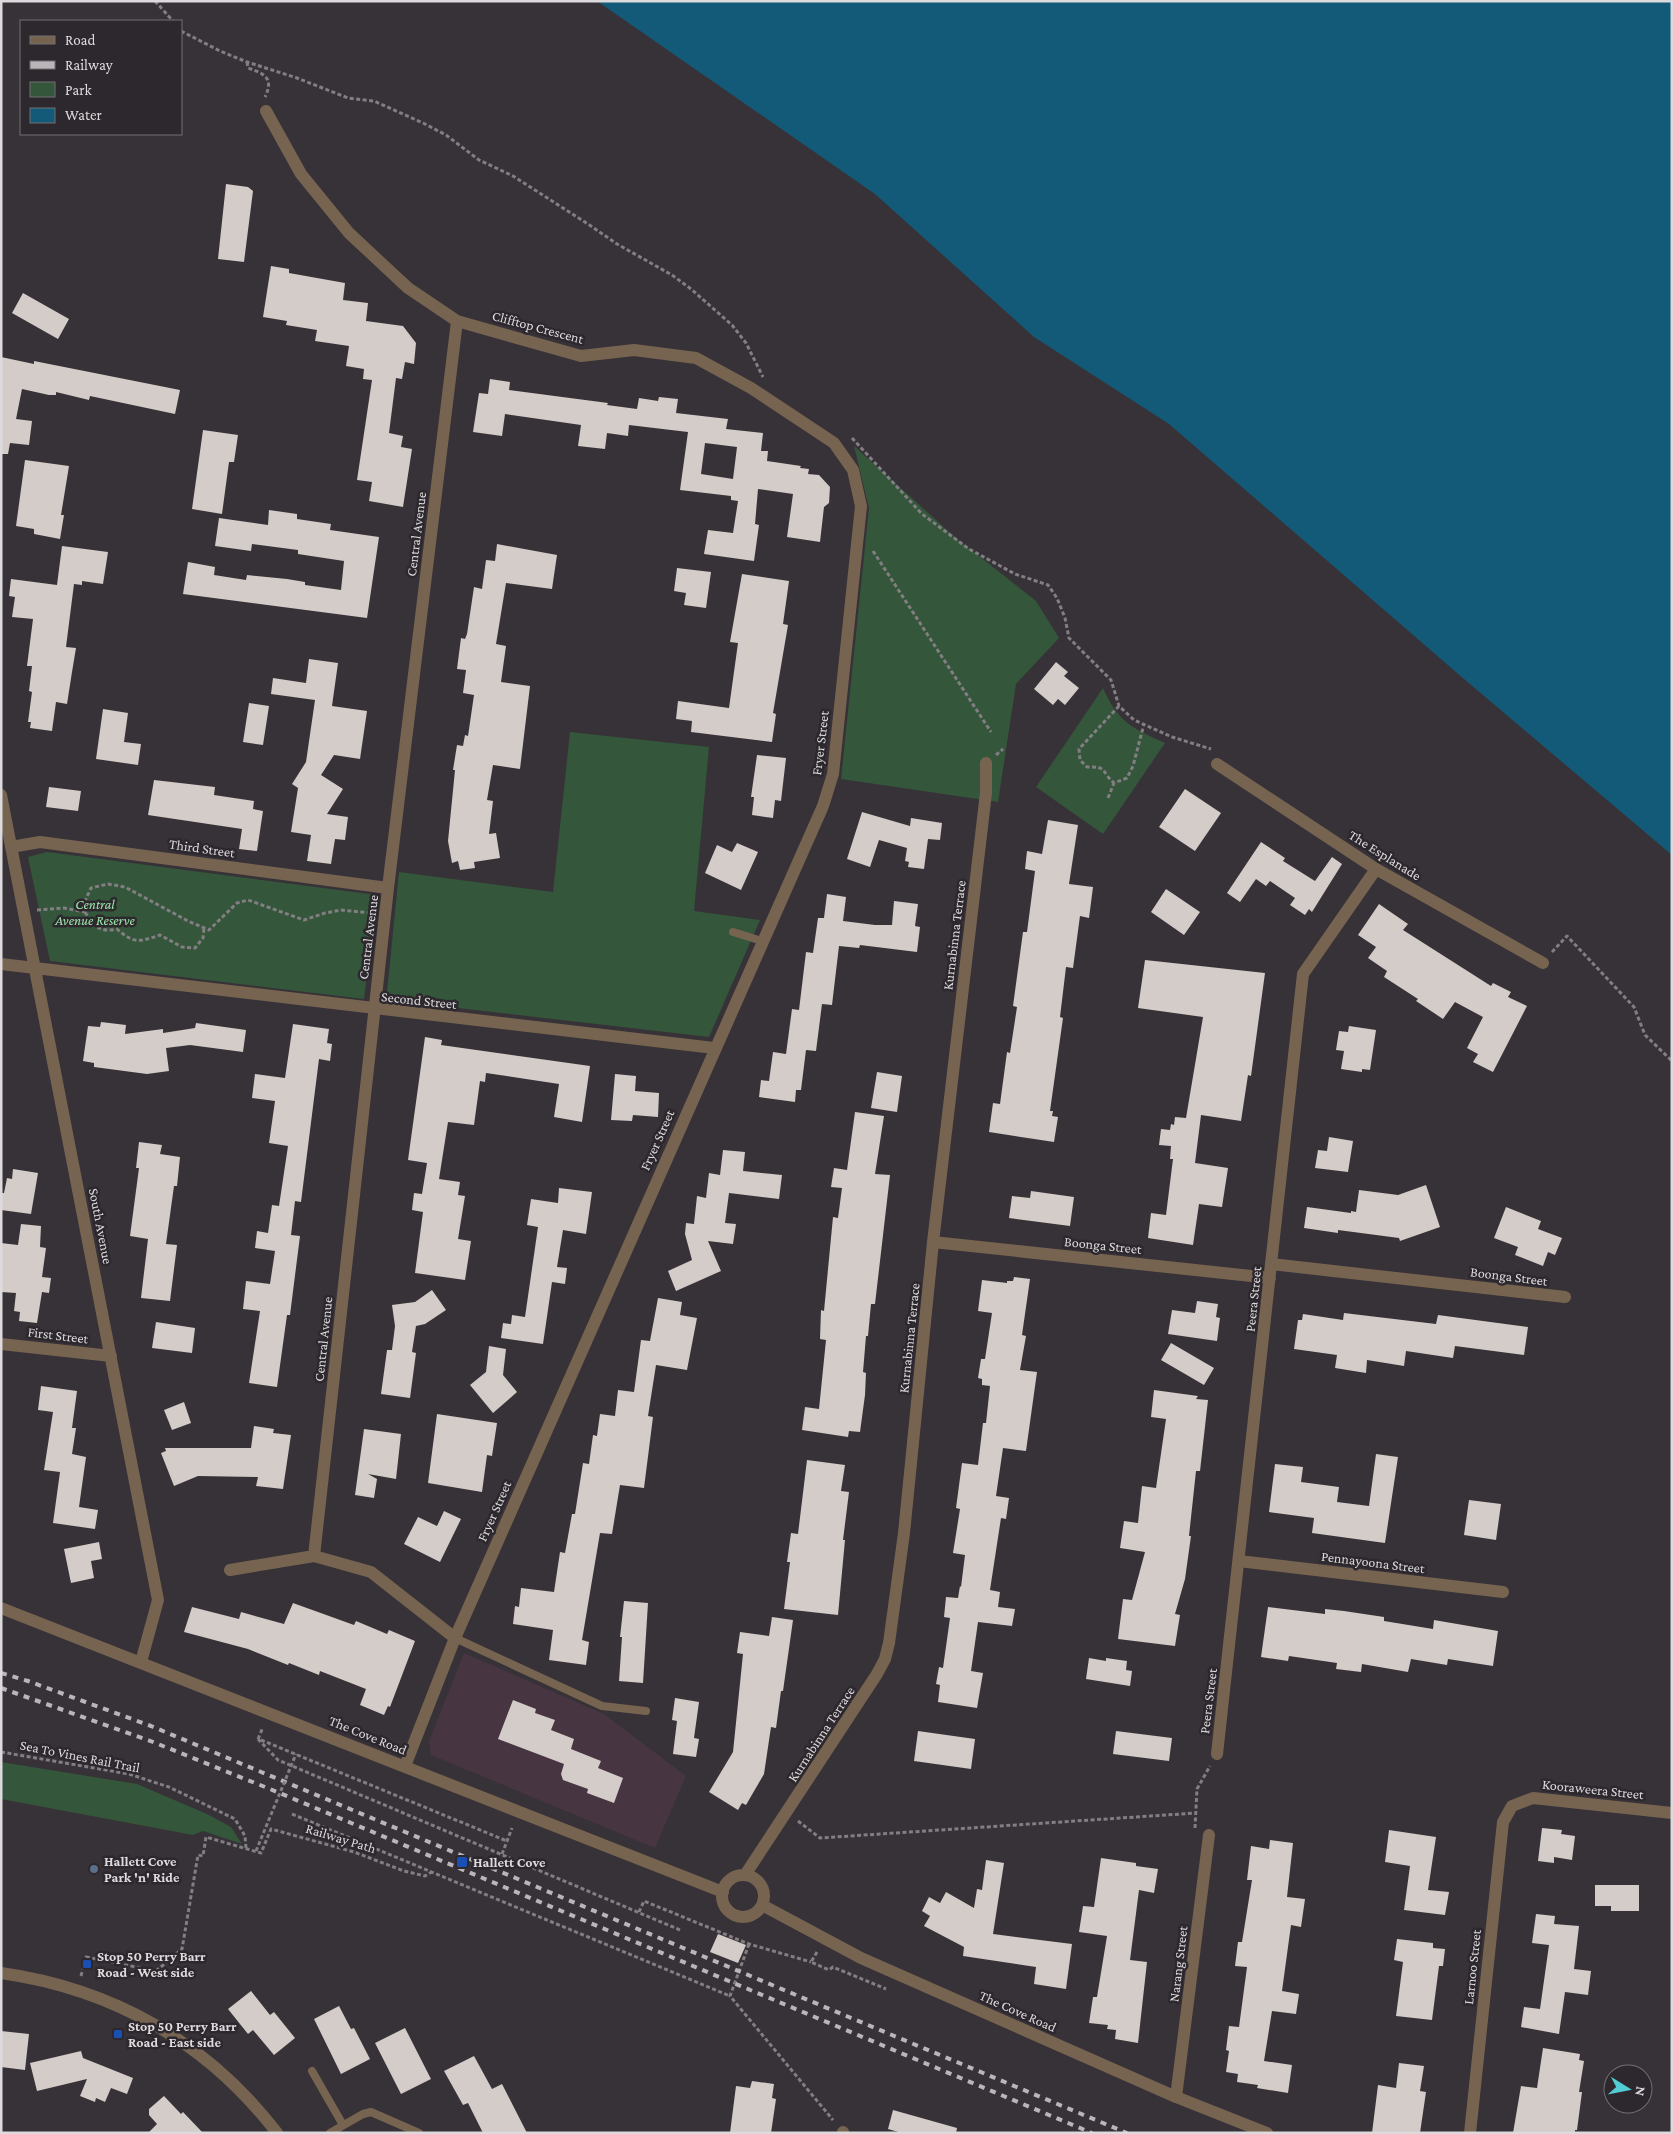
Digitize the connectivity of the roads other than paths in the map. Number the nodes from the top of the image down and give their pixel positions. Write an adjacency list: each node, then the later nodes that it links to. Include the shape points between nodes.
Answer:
1 (266, 111): 2 (street, Clifftop Crescent, via 301,174 349,233 408,288)
2 (457, 321): 3 (street, Clifftop Crescent, via 581,356 634,350 696,358 751,388 834,443 853,470); 9 (street, Central Avenue)
3 (860, 506): 11 (street, Fryer Street, via 833,774 823,806)
4 (986, 763): 17 (street, Kurnabinna Terrace, via 986,793)
5 (1218, 764): 8 (street, The Esplanade)
6 (1, 795): 7 (street, South Avenue)
7 (11, 847): 9 (street, Third Street, via 40,842); 14 (street, South Avenue)
8 (1376, 869): 12 (street, The Esplanade); 18 (street, Peera Street, via 1302,974)
9 (388, 888): 15 (street, Central Avenue)
10 (733, 932): 11 (lane)
11 (762, 941): 16 (street, Fryer Street)
12 (1546, 959)
13 (1, 964): 14 (street, Second Street)
14 (36, 968): 15 (street, Second Street); 22 (street, South Avenue)
15 (374, 1010): 16 (street, Second Street); 23 (street, Central Avenue)
16 (714, 1048): 28 (street, Fryer Street)
17 (933, 1242): 19 (street, Boonga Street); 36 (street, Kurnabinna Terrace, via 904,1533 887,1651 877,1674)
18 (1271, 1264): 19 (street, Peera Street); 20 (street, Boonga Street)
19 (1270, 1278): 24 (street, Peera Street)
20 (1565, 1297)
21 (1, 1344): 22 (street, First Street)
22 (111, 1356): 29 (street, South Avenue, via 158,1600)
23 (314, 1556): 25 (street); 28 (street, via 371,1572)
24 (1240, 1561): 26 (street, Pennayoona Street); 31 (street, Peera Street)
25 (230, 1570)
26 (1504, 1592)
27 (1, 1608): 29 (street, The Cove Road)
28 (455, 1638): 30 (lane, via 602,1706); 32 (street, Fryer Street)
29 (141, 1662): 32 (street, The Cove Road)
30 (646, 1711)
31 (1217, 1754)
32 (405, 1766): 37 (street, The Cove Road)
33 (1512, 1806): 34 (street, Kooraweera Street, via 1533,1798); 47 (street, Larnoo Street, via 1503,1822)
34 (1672, 1813)
35 (1208, 1839): 41 (street, Narang Street)
36 (745, 1875): 37 (street, via 731,1880); 38 (street, via 762,1886)
37 (723, 1892): 38 (street, via 724,1905 733,1915 753,1915)
38 (762, 1905): 41 (street, The Cove Road, via 860,1958)
39 (1, 1973): 43 (street, via 78,1990 132,2011 216,2066)
40 (312, 2071): 42 (lane)
41 (1176, 2097): 46 (street, The Cove Road)
42 (343, 2125): 44 (lane); 45 (lane, via 371,2112)
43 (277, 2133)
44 (330, 2133)
45 (419, 2133)
46 (1268, 2133)
47 (1470, 2133)

